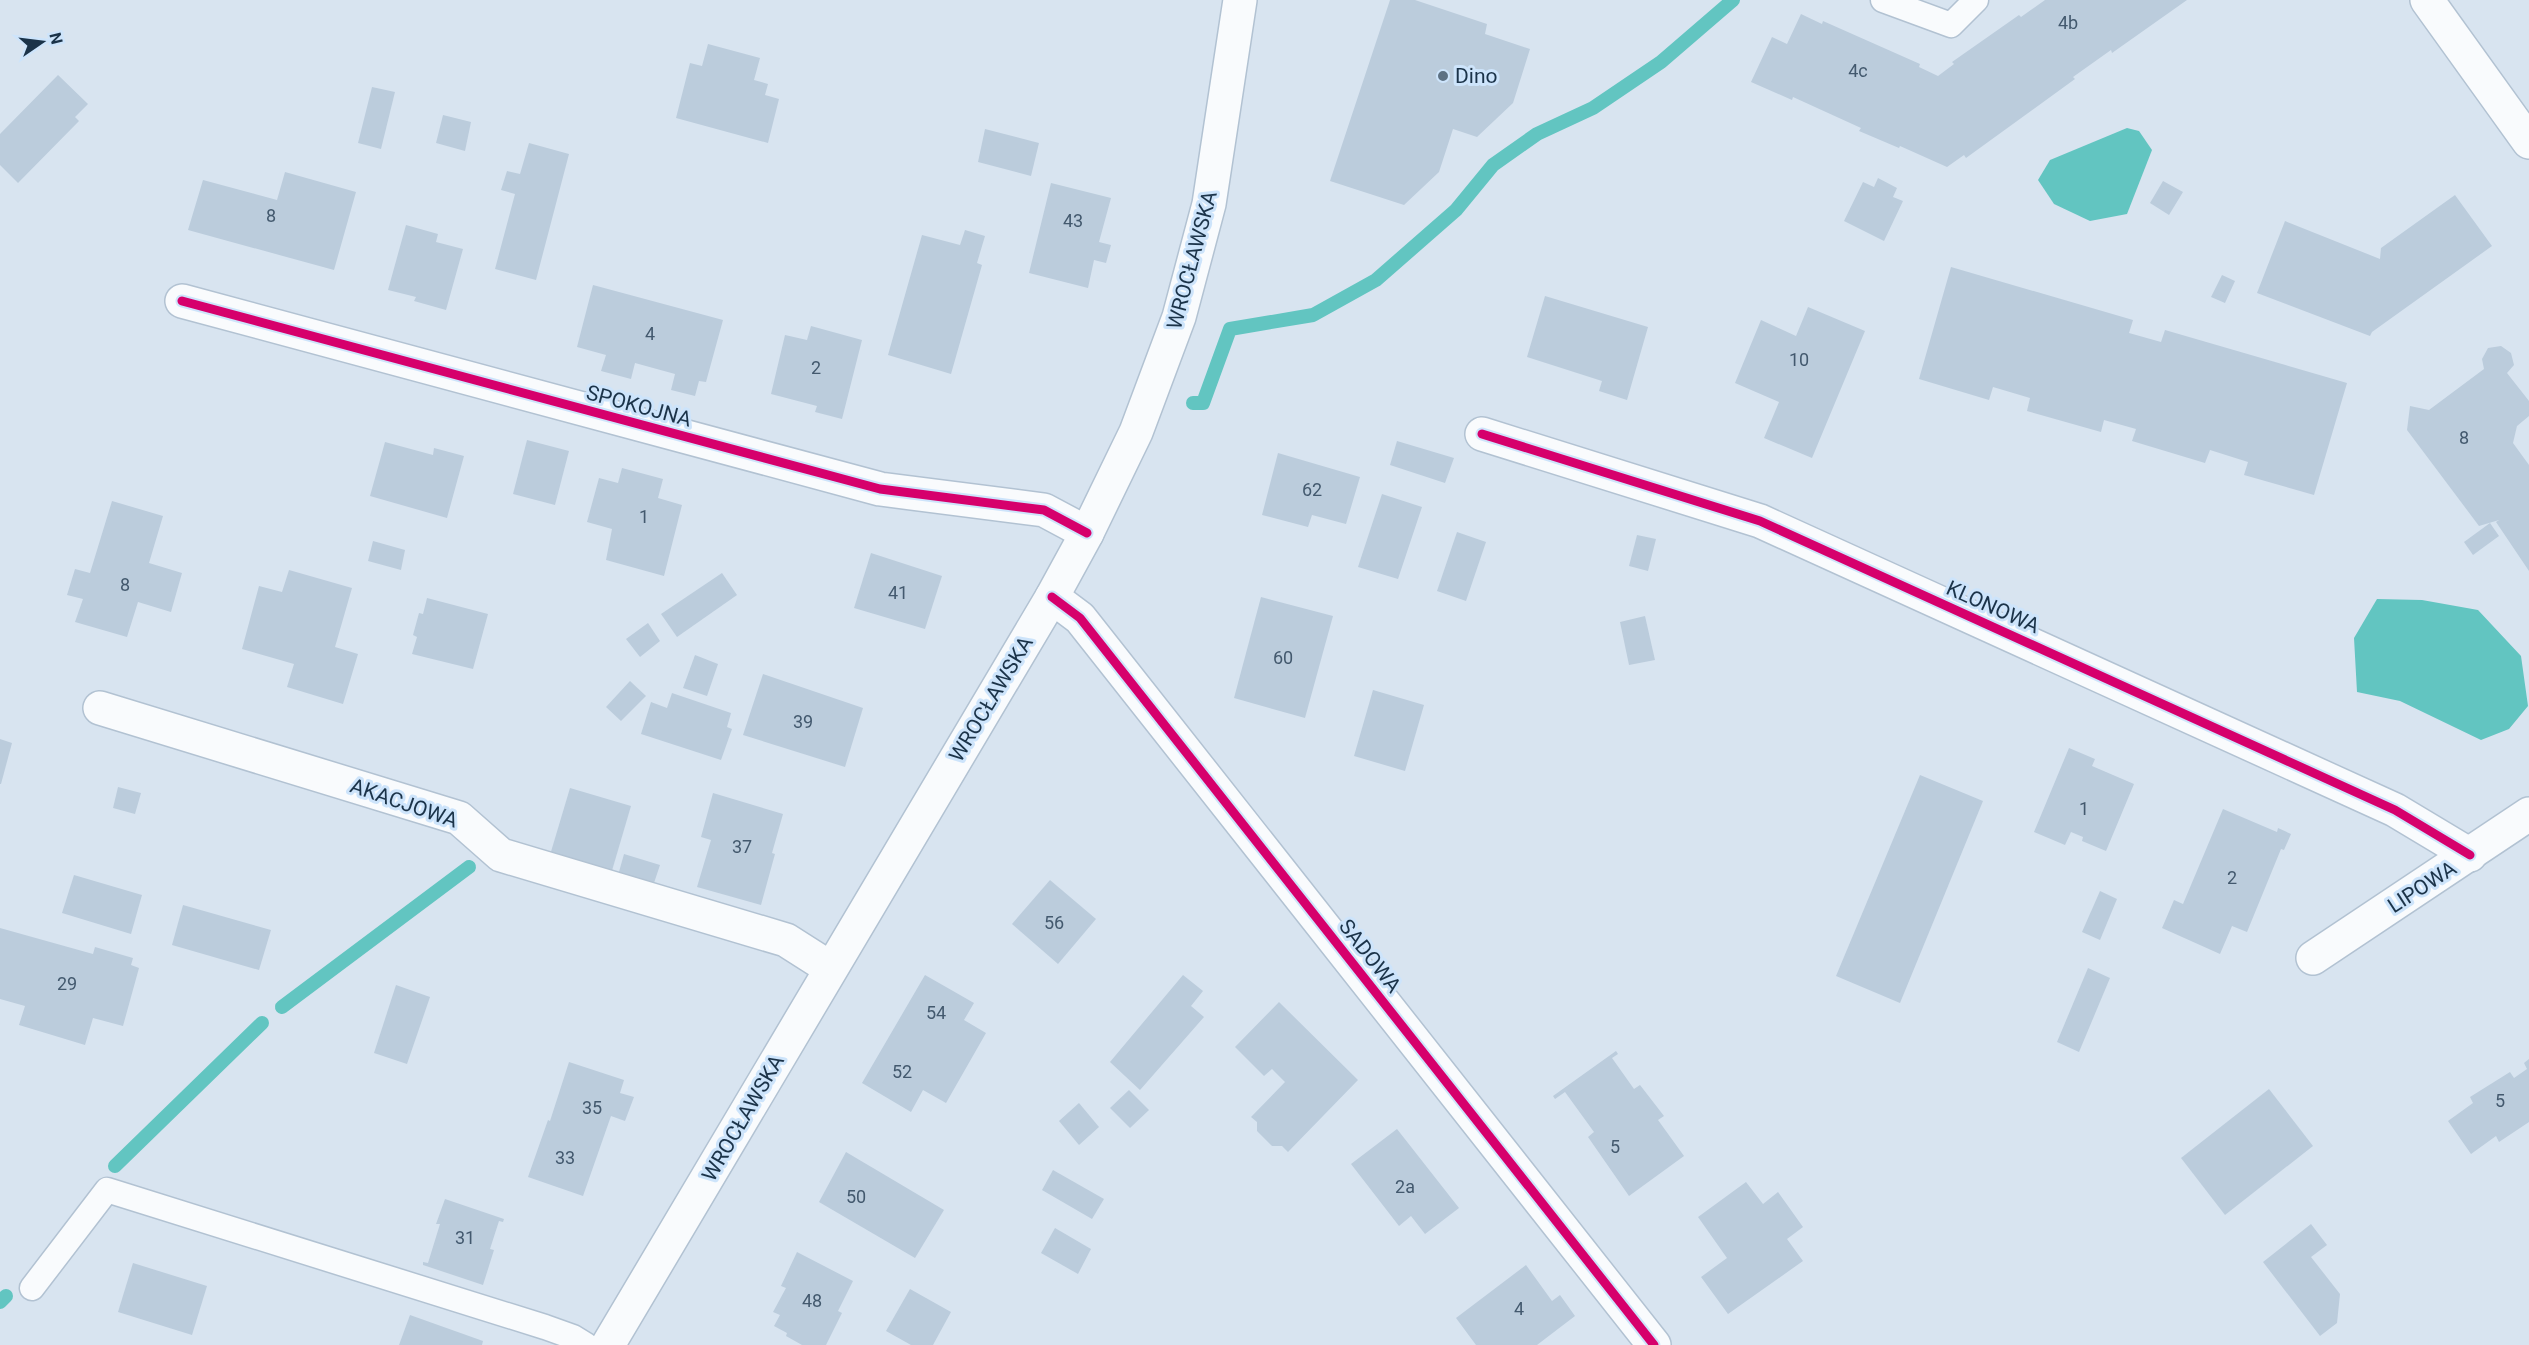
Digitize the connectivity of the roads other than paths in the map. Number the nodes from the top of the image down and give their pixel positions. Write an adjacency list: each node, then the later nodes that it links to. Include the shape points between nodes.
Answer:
1 (1240, 0): 8 (street, WROCŁAWSKA, via 1209,204 1179,317 1136,432)
2 (1883, 0): 3 (lane, via 1951,25)
3 (1976, 0)
4 (2427, 0): 5 (street)
5 (2529, 142)
6 (182, 301): 8 (street, SPOKOJNA, via 880,489 1044,510)
7 (1482, 434): 12 (street, KLONOWA, via 1760,521 2395,810)
8 (1087, 533): 9 (street, WROCŁAWSKA)
9 (1052, 597): 14 (street, WROCŁAWSKA); 18 (street, SADOWA, via 1080,618)
10 (100, 708): 14 (street, AKACJOWA, via 459,818 501,855 786,940)
11 (2529, 814): 12 (street, LIPOWA)
12 (2470, 855): 13 (street, LIPOWA)
13 (2313, 958)
14 (831, 968): 17 (street, WROCŁAWSKA)
15 (32, 1288): 16 (lane, via 107,1190 545,1327)
16 (586, 1345)
17 (608, 1345)
18 (1654, 1345)

